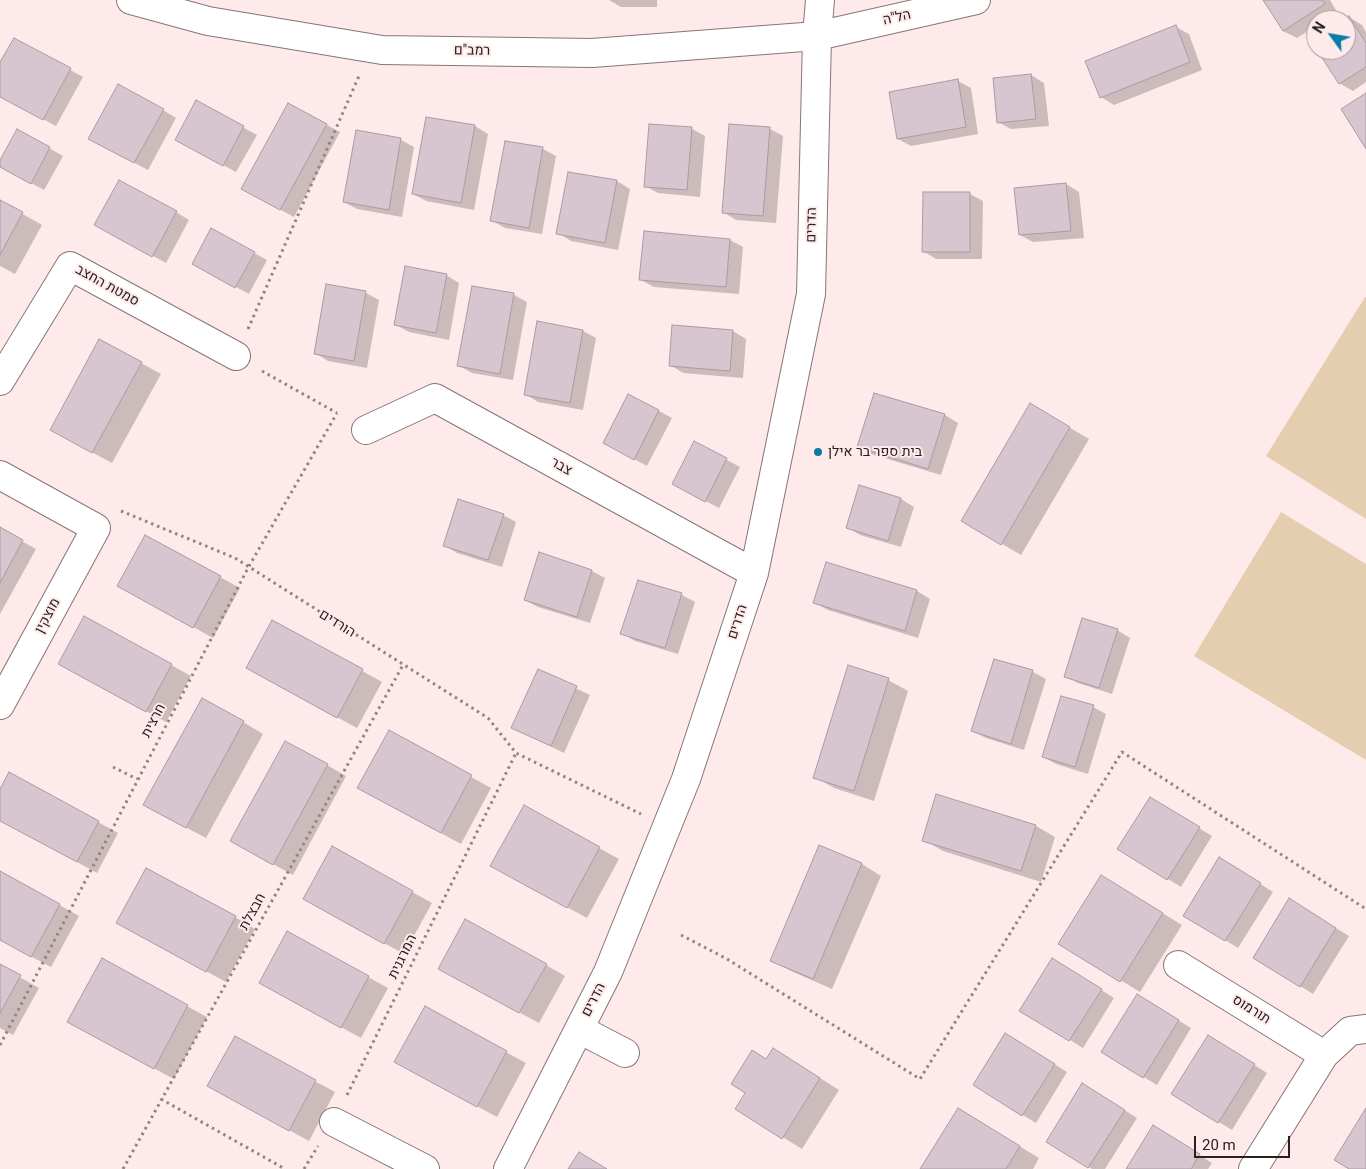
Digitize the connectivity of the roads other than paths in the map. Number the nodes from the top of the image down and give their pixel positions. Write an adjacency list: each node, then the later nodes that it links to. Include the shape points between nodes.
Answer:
1 (131, 0): 4 (street, רמב"ם, via 208,21 371,48 592,53)
2 (820, 0): 4 (street, הדרים)
3 (976, 0): 4 (street, הל"ה)
4 (817, 36): 9 (street, הדרים, via 811,294)
5 (236, 356): 6 (street, סמטת החצב, via 70,266)
6 (0, 381)
7 (366, 430): 9 (street, צבר, via 435,398)
8 (0, 475): 10 (street, מוצקין, via 96,528)
9 (754, 573): 12 (street, הדרים, via 686,779 608,972)
10 (0, 705)
11 (1178, 965): 15 (street, תורמוס)
12 (579, 1029): 14 (street); 18 (street, הדרים)
13 (1366, 1029): 15 (street, via 1350,1031)
14 (625, 1053)
15 (1324, 1055): 19 (street)
16 (334, 1122): 17 (street)
17 (425, 1169)
18 (508, 1169)
19 (1253, 1169)

